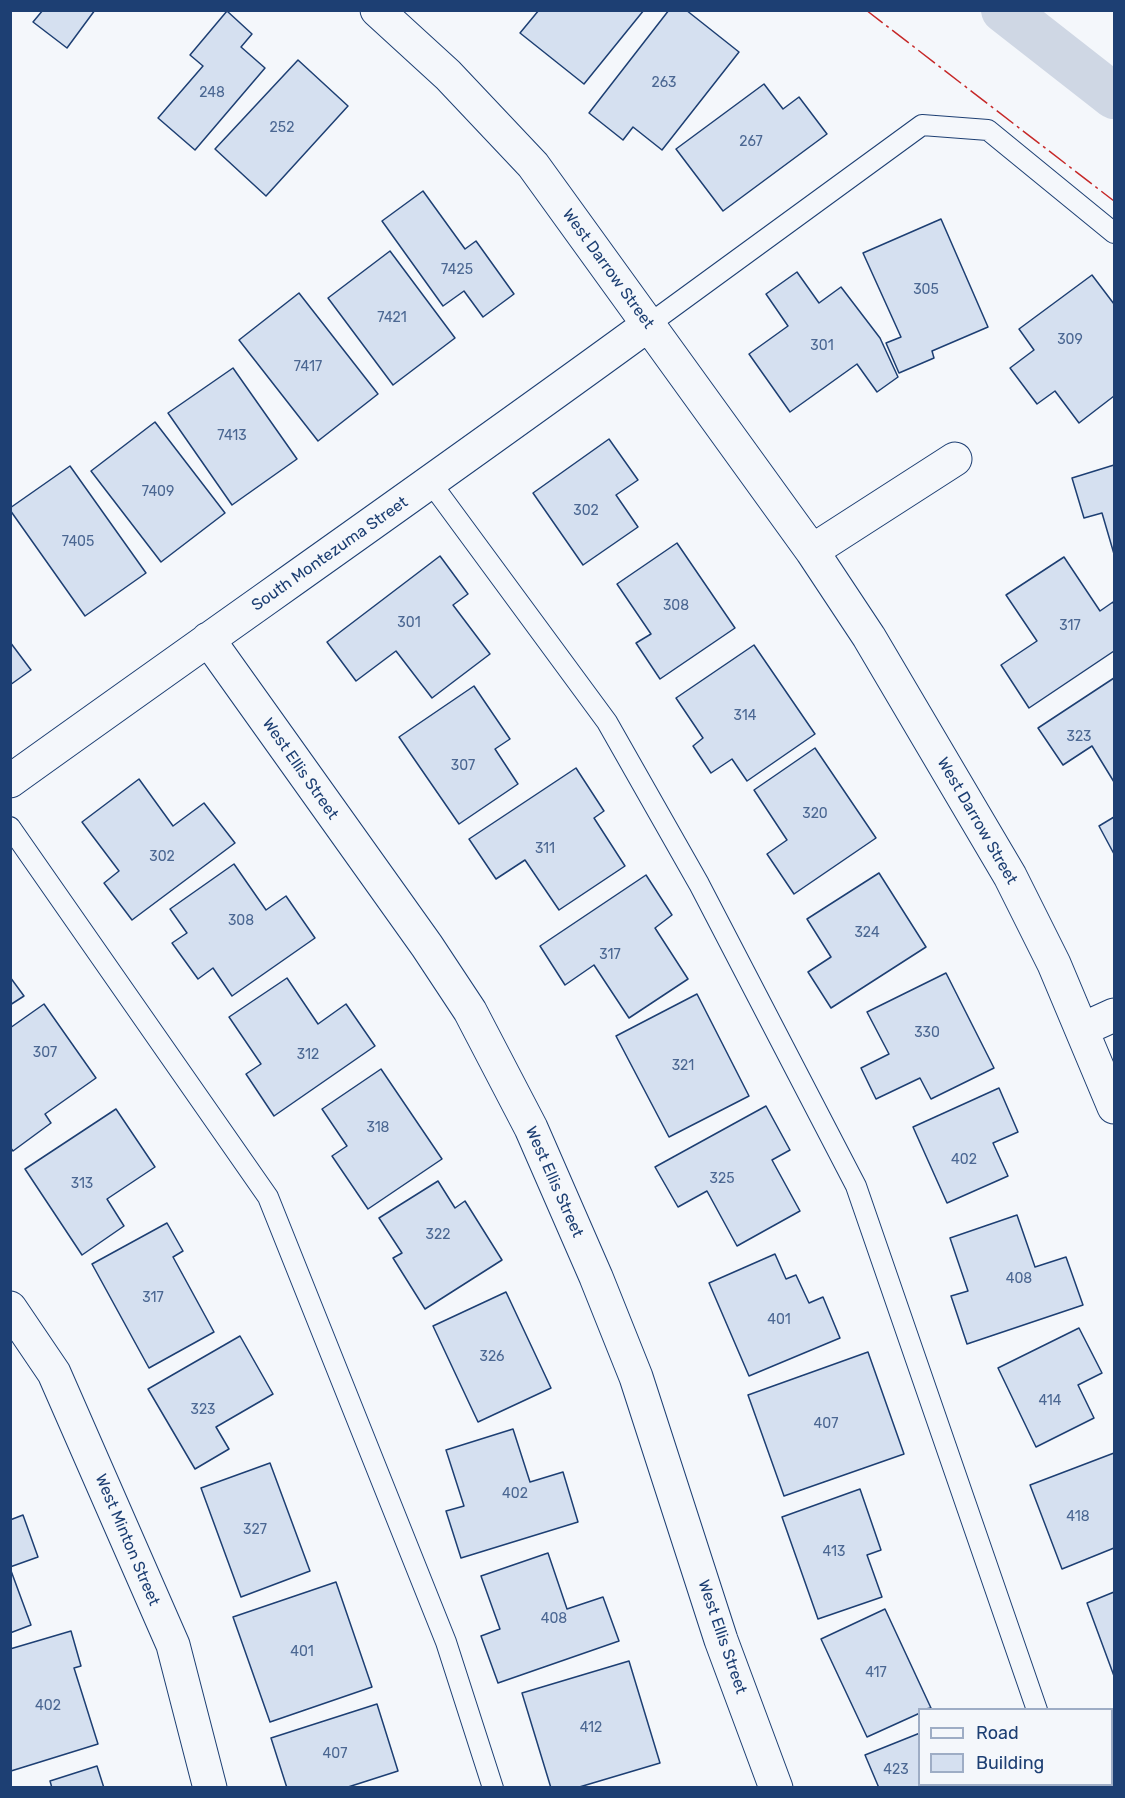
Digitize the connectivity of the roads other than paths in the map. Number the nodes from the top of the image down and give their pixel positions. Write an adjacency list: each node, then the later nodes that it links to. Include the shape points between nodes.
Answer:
1 (377, 10): 3 (street, West Darrow Street, via 448,75 533,165)
2 (1114, 233): 3 (lane, via 988,130 922,125)
3 (648, 325): 5 (street, South Montezuma Street); 6 (street, West Darrow Street)
4 (955, 459): 6 (street)
5 (431, 483): 7 (street, South Montezuma Street); 14 (lane, via 607,722 699,884 856,1186)
6 (812, 551): 11 (street, West Darrow Street, via 869,637 1010,876)
7 (208, 639): 8 (street, South Montezuma Street); 17 (street, West Ellis Street, via 470,1011 531,1128 636,1377 721,1640)
8 (10, 781)
9 (10, 827): 16 (lane, via 268,1197 446,1642)
10 (1114, 1015): 11 (street)
11 (1083, 1029): 12 (street, West Darrow Street)
12 (1114, 1107)
13 (10, 1308): 15 (street, West Minton Street, via 54,1373 173,1645)
14 (1036, 1708)
15 (210, 1788)
16 (493, 1788)
17 (776, 1788)

